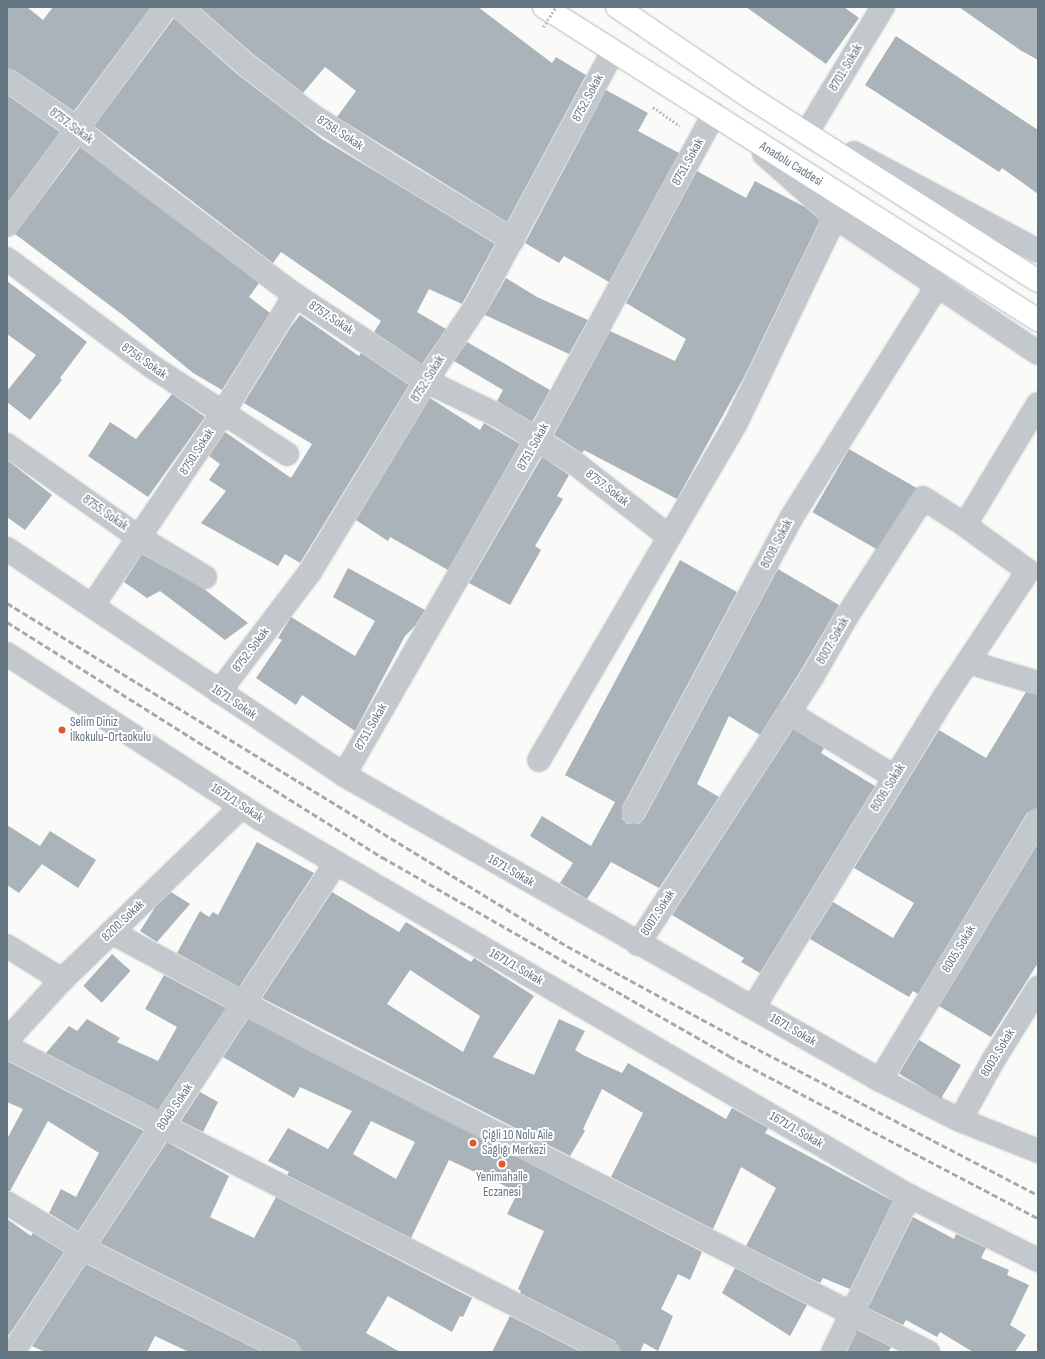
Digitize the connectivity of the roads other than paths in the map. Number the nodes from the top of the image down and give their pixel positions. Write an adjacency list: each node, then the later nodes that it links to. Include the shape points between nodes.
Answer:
1 (166, 7): 10 (street)
2 (180, 7): 15 (street, 8758. Sokak, via 245,64 310,114)
3 (617, 7): 8 (highway)
4 (883, 7): 12 (street, 8701. Sokak)
5 (543, 17): 6 (highway, Anadolu Caddesi)
6 (613, 52): 9 (highway, Anadolu Caddesi); 15 (street, 8752. Sokak)
7 (7, 80): 10 (street, 8757. Sokak)
8 (754, 100): 12 (street); 18 (highway)
9 (714, 114): 11 (highway, Anadolu Caddesi); 26 (street, 8751. Sokak)
10 (78, 129): 14 (street); 20 (street, 8757. Sokak, via 125,168)
11 (737, 129): 13 (street); 21 (highway, Anadolu Caddesi)
12 (808, 129): 16 (street)
13 (835, 217): 19 (street); 30 (street, via 735,425)
14 (7, 225)
15 (513, 240): 23 (street, 8752. Sokak, via 476,306)
16 (1038, 251)
17 (7, 259): 25 (street, 8756. Sokak, via 81,317)
18 (1038, 281)
19 (938, 285): 22 (street); 44 (street, 8008. Sokak, via 791,518)
20 (295, 295): 23 (street, 8757. Sokak); 25 (street, 8750. Sokak)
21 (1038, 320)
22 (1038, 353)
23 (426, 381): 26 (street, 8757. Sokak, via 499,416); 38 (street, 8752. Sokak, via 310,572)
24 (1038, 404): 29 (street)
25 (223, 413): 28 (street, 8756. Sokak); 31 (street, 8750. Sokak)
26 (537, 440): 30 (street, 8757. Sokak, via 576,464); 41 (street, 8751. Sokak)
27 (7, 445): 31 (street, 8755. Sokak)
28 (287, 454)
29 (965, 525): 36 (street, 8006. Sokak, via 1028,571); 39 (street, 8007. Sokak, via 924,498)
30 (668, 536): 40 (street)
31 (140, 538): 33 (street, 8755. Sokak); 34 (street, 8750. Sokak)
32 (7, 549): 34 (street, 1671. Sokak)
33 (205, 577)
34 (92, 606): 38 (street, 1671. Sokak)
35 (7, 654): 43 (street, 1671/1. Sokak)
36 (968, 662): 37 (street); 42 (street, 8006. Sokak)
37 (1038, 683)
38 (219, 692): 41 (street, 1671. Sokak)
39 (788, 712): 42 (street); 48 (street, 8007. Sokak)
40 (539, 760)
41 (344, 775): 48 (street, 1671. Sokak)
42 (895, 777): 53 (street, 8006. Sokak)
43 (242, 806): 46 (street, 1671/1. Sokak); 47 (street, 8200. Sokak)
44 (633, 813)
45 (1038, 818): 56 (street, 8005. Sokak)
46 (336, 863): 52 (street, 8048. Sokak); 60 (street, 1671/1. Sokak)
47 (111, 932): 50 (street, 8200. Sokak); 52 (street)
48 (638, 944): 53 (street, 1671. Sokak)
49 (7, 946): 50 (street)
50 (62, 980): 54 (street, 8200. Sokak)
51 (1038, 988): 57 (street, 8003. Sokak)
52 (244, 1003): 58 (street, 8048. Sokak); 64 (street)
53 (753, 1008): 56 (street, 1671. Sokak)
54 (7, 1040)
55 (7, 1047): 58 (street)
56 (880, 1080): 57 (street, 1671. Sokak)
57 (960, 1120): 59 (street, 1671. Sokak)
58 (162, 1126): 62 (street, 8048. Sokak); 67 (street)
59 (1038, 1151)
60 (908, 1196): 63 (street, 1671/1. Sokak); 64 (street)
61 (7, 1203): 62 (street)
62 (82, 1248): 65 (street, 8048. Sokak); 66 (street)
63 (1038, 1260)
64 (853, 1314): 68 (street); 69 (street)
65 (13, 1352)
66 (290, 1352)
67 (609, 1352)
68 (833, 1352)
69 (928, 1352)

